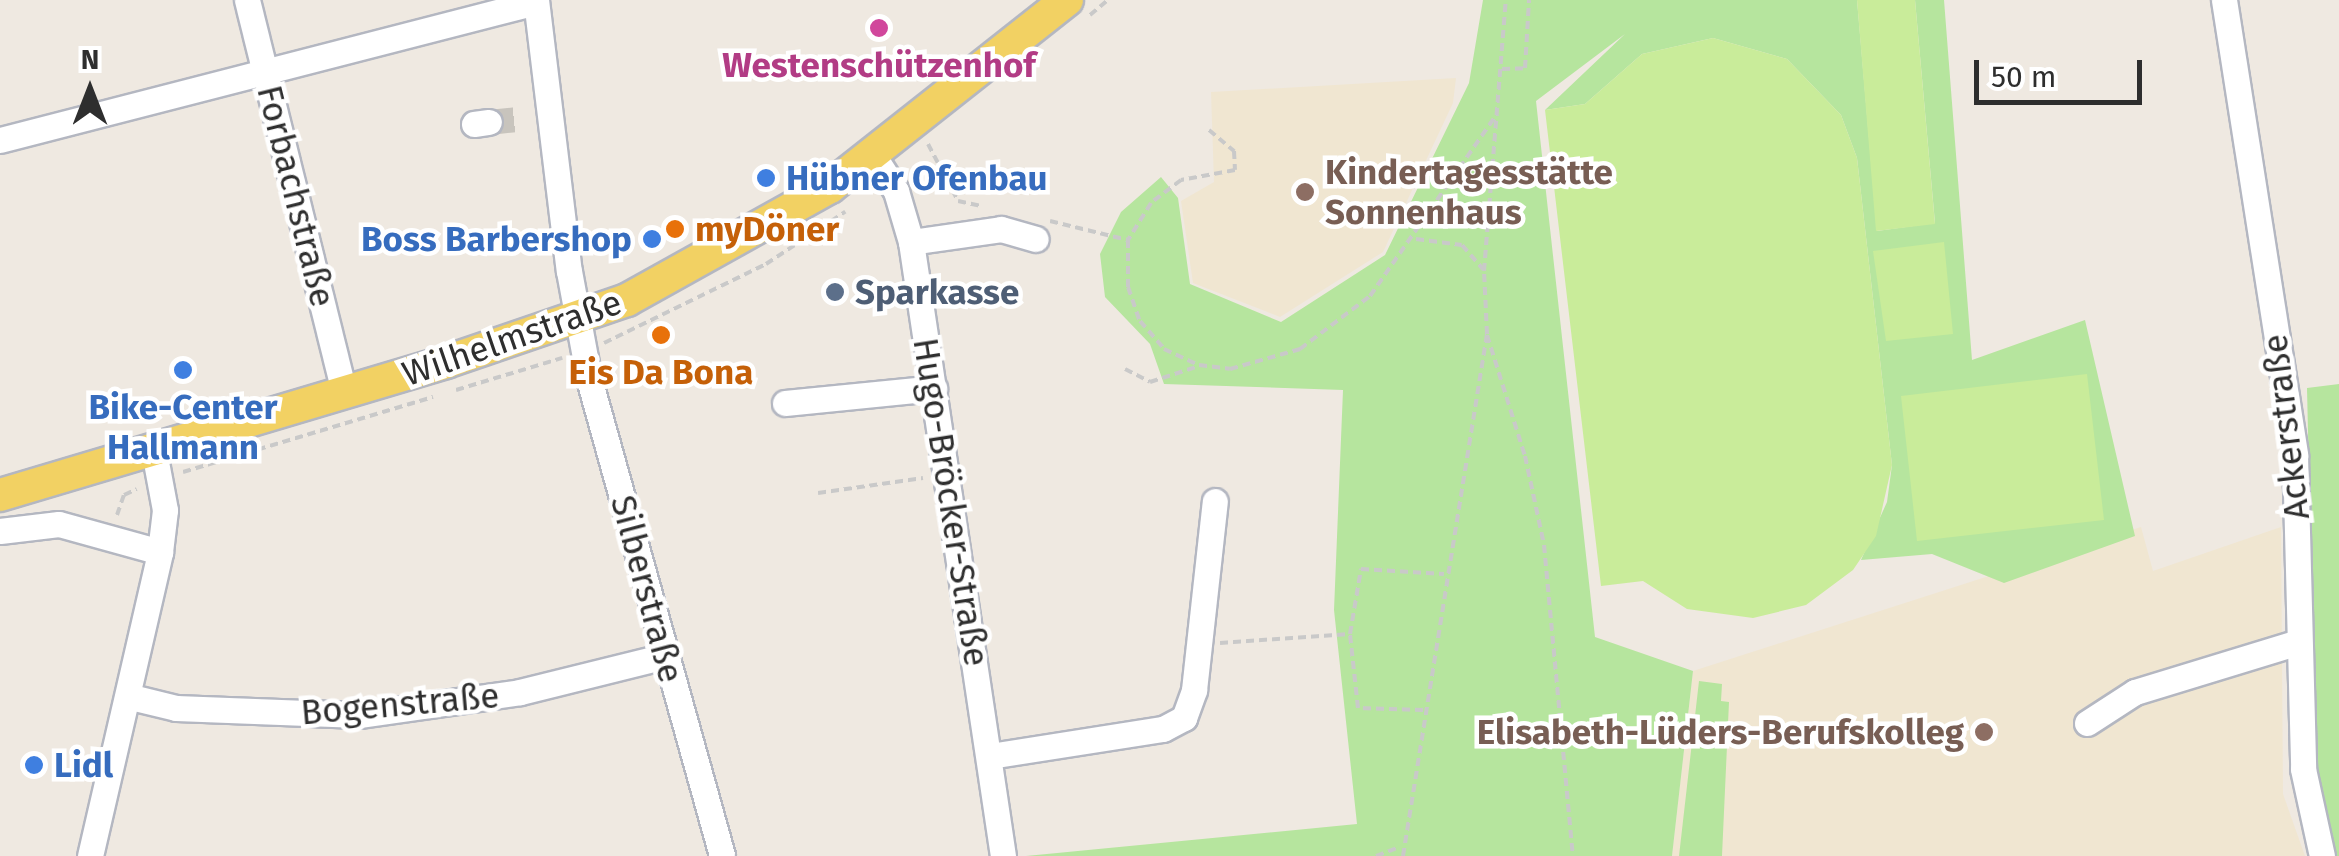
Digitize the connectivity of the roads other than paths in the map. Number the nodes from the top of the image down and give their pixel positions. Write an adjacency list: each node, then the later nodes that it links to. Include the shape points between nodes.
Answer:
1 (247, 0): 5 (street, Forbachstraße)
2 (1067, 0): 7 (main road, Wilhelmstraße)
3 (2224, 0): 19 (street, Ackerstraße, via 2296,455)
4 (536, 1): 5 (street); 10 (street, Silberstraße, via 537,116)
5 (263, 67): 6 (street); 12 (street, Forbachstraße)
6 (0, 140)
7 (873, 156): 9 (street, Hugo-Bröcker-Straße, via 896,191); 10 (main road, Wilhelmstraße, via 764,229)
8 (1036, 239): 9 (street, via 1001,229)
9 (911, 242): 11 (street, Hugo-Bröcker-Straße)
10 (578, 321): 12 (main road, Wilhelmstraße); 20 (street, Silberstraße)
11 (934, 388): 13 (street); 23 (street, Hugo-Bröcker-Straße)
12 (344, 393): 14 (main road, Wilhelmstraße)
13 (785, 403)
14 (154, 450): 15 (main road, Wilhelmstraße); 18 (street, via 165,510)
15 (0, 494)
16 (1215, 501): 23 (street, via 1192,700 1176,724)
17 (0, 531): 18 (street, via 59,524)
18 (160, 552): 21 (street)
19 (2300, 642): 22 (street, via 2136,692); 27 (street, Ackerstraße, via 2306,800)
20 (665, 656): 21 (street, Bogenstraße, via 520,692 358,715 176,708); 25 (street, Silberstraße)
21 (131, 697): 24 (street)
22 (2086, 723)
23 (990, 756): 26 (street, Hugo-Bröcker-Straße)
24 (90, 856)
25 (722, 856)
26 (1004, 856)
27 (2322, 856)

